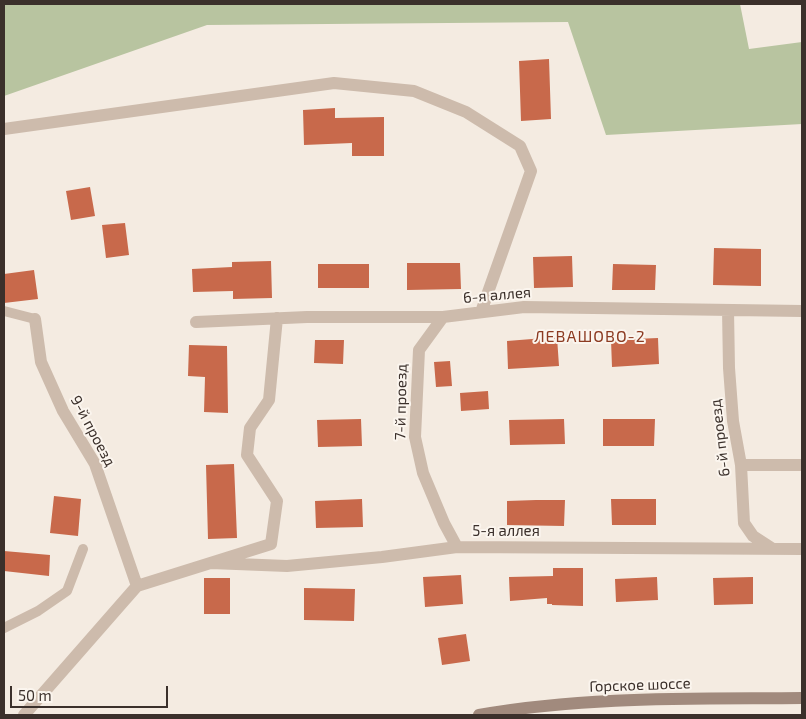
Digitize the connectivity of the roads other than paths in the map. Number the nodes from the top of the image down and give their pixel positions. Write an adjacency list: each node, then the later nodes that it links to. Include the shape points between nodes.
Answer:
1 (4, 129): 5 (street, via 334,82 414,92 466,112 520,146 531,171)
2 (728, 310): 3 (street, 6-я аллея); 5 (street, 6-я аллея, via 524,307); 10 (street, 6-й проезд, via 732,421)
3 (802, 310)
4 (4, 311): 8 (lane)
5 (481, 312): 6 (street, 6-я аллея)
6 (443, 317): 7 (street, 6-я аллея); 12 (street, 7-й проезд, via 419,350 415,437 423,473)
7 (277, 318): 9 (street, 6-я аллея); 16 (street, via 269,400 250,428 247,455 277,501 271,544)
8 (35, 319): 17 (street, 9-й проезд, via 41,362 63,411 95,464)
9 (196, 322)
10 (740, 465): 11 (street); 14 (street, 6-й проезд, via 744,522 753,536)
11 (802, 466)
12 (457, 547): 14 (street, 5-я аллея); 16 (street, 5-я аллея, via 382,558 288,566)
13 (82, 549): 18 (lane, via 67,591 38,612)
14 (773, 549): 15 (street, 5-я аллея)
15 (802, 549)
16 (211, 563): 17 (street)
17 (137, 586): 20 (street)
18 (4, 628)
19 (802, 698): 21 (main road, Горское шоссе, via 585,703)
20 (24, 715)
21 (479, 715)

